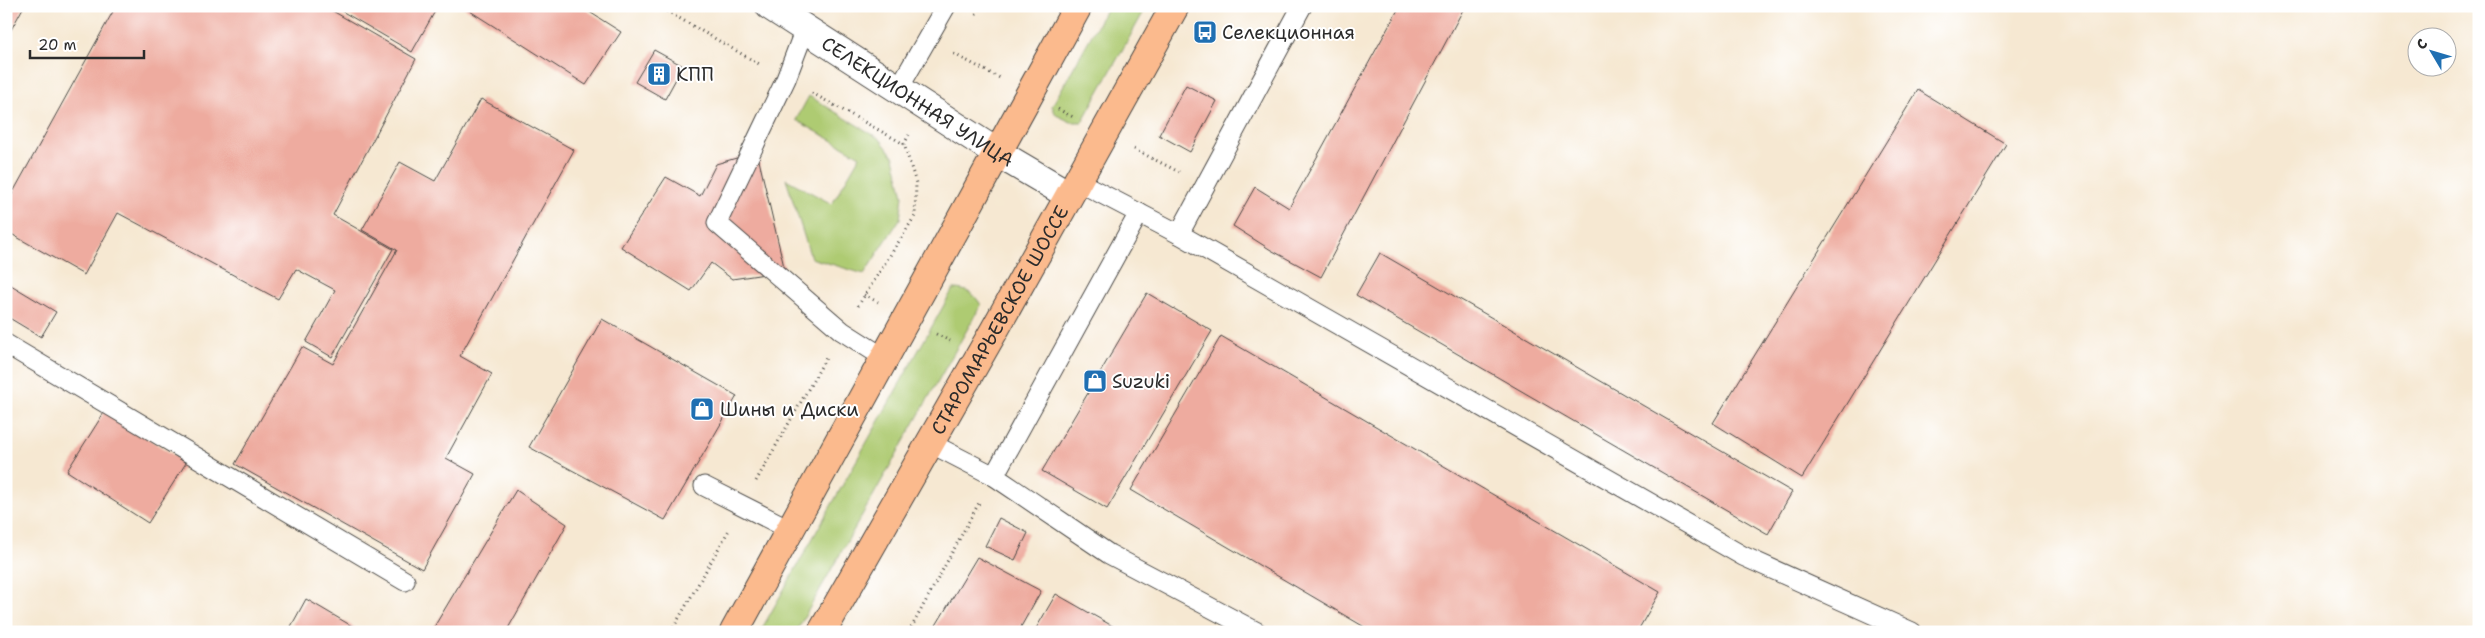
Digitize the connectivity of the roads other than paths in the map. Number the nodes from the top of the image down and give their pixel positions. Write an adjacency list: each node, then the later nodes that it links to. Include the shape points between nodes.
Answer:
1 (770, 6): 6 (street, СЕЛЕКЦИОННАЯ УЛИЦА)
2 (946, 6): 7 (lane)
3 (1078, 6): 8 (main road)
4 (1175, 6): 9 (main road, СТАРОМАРЬЕВСКОЕ ШОССЕ)
5 (1302, 6): 11 (lane)
6 (806, 29): 7 (street, СЕЛЕКЦИОННАЯ УЛИЦА); 13 (lane, via 786,79 717,223 842,330)
7 (899, 88): 8 (street, СЕЛЕКЦИОННАЯ УЛИЦА)
8 (996, 152): 9 (street, СЕЛЕКЦИОННАЯ УЛИЦА); 13 (main road)
9 (1073, 188): 10 (lane); 14 (main road, СТАРОМАРЬЕВСКОЕ ШОССЕ)
10 (1139, 213): 11 (lane); 15 (lane)
11 (1179, 234): 22 (lane, via 1743,556)
12 (6, 344): 18 (lane)
13 (886, 359): 17 (main road)
14 (930, 443): 15 (lane); 20 (main road, СТАРОМАРЬЕВСКОЕ ШОССЕ)
15 (994, 476): 21 (lane, via 1109,554)
16 (704, 486): 17 (lane)
17 (791, 530): 19 (main road)
18 (405, 581)
19 (734, 632)
20 (822, 632)
21 (1256, 632)
22 (1912, 632)

